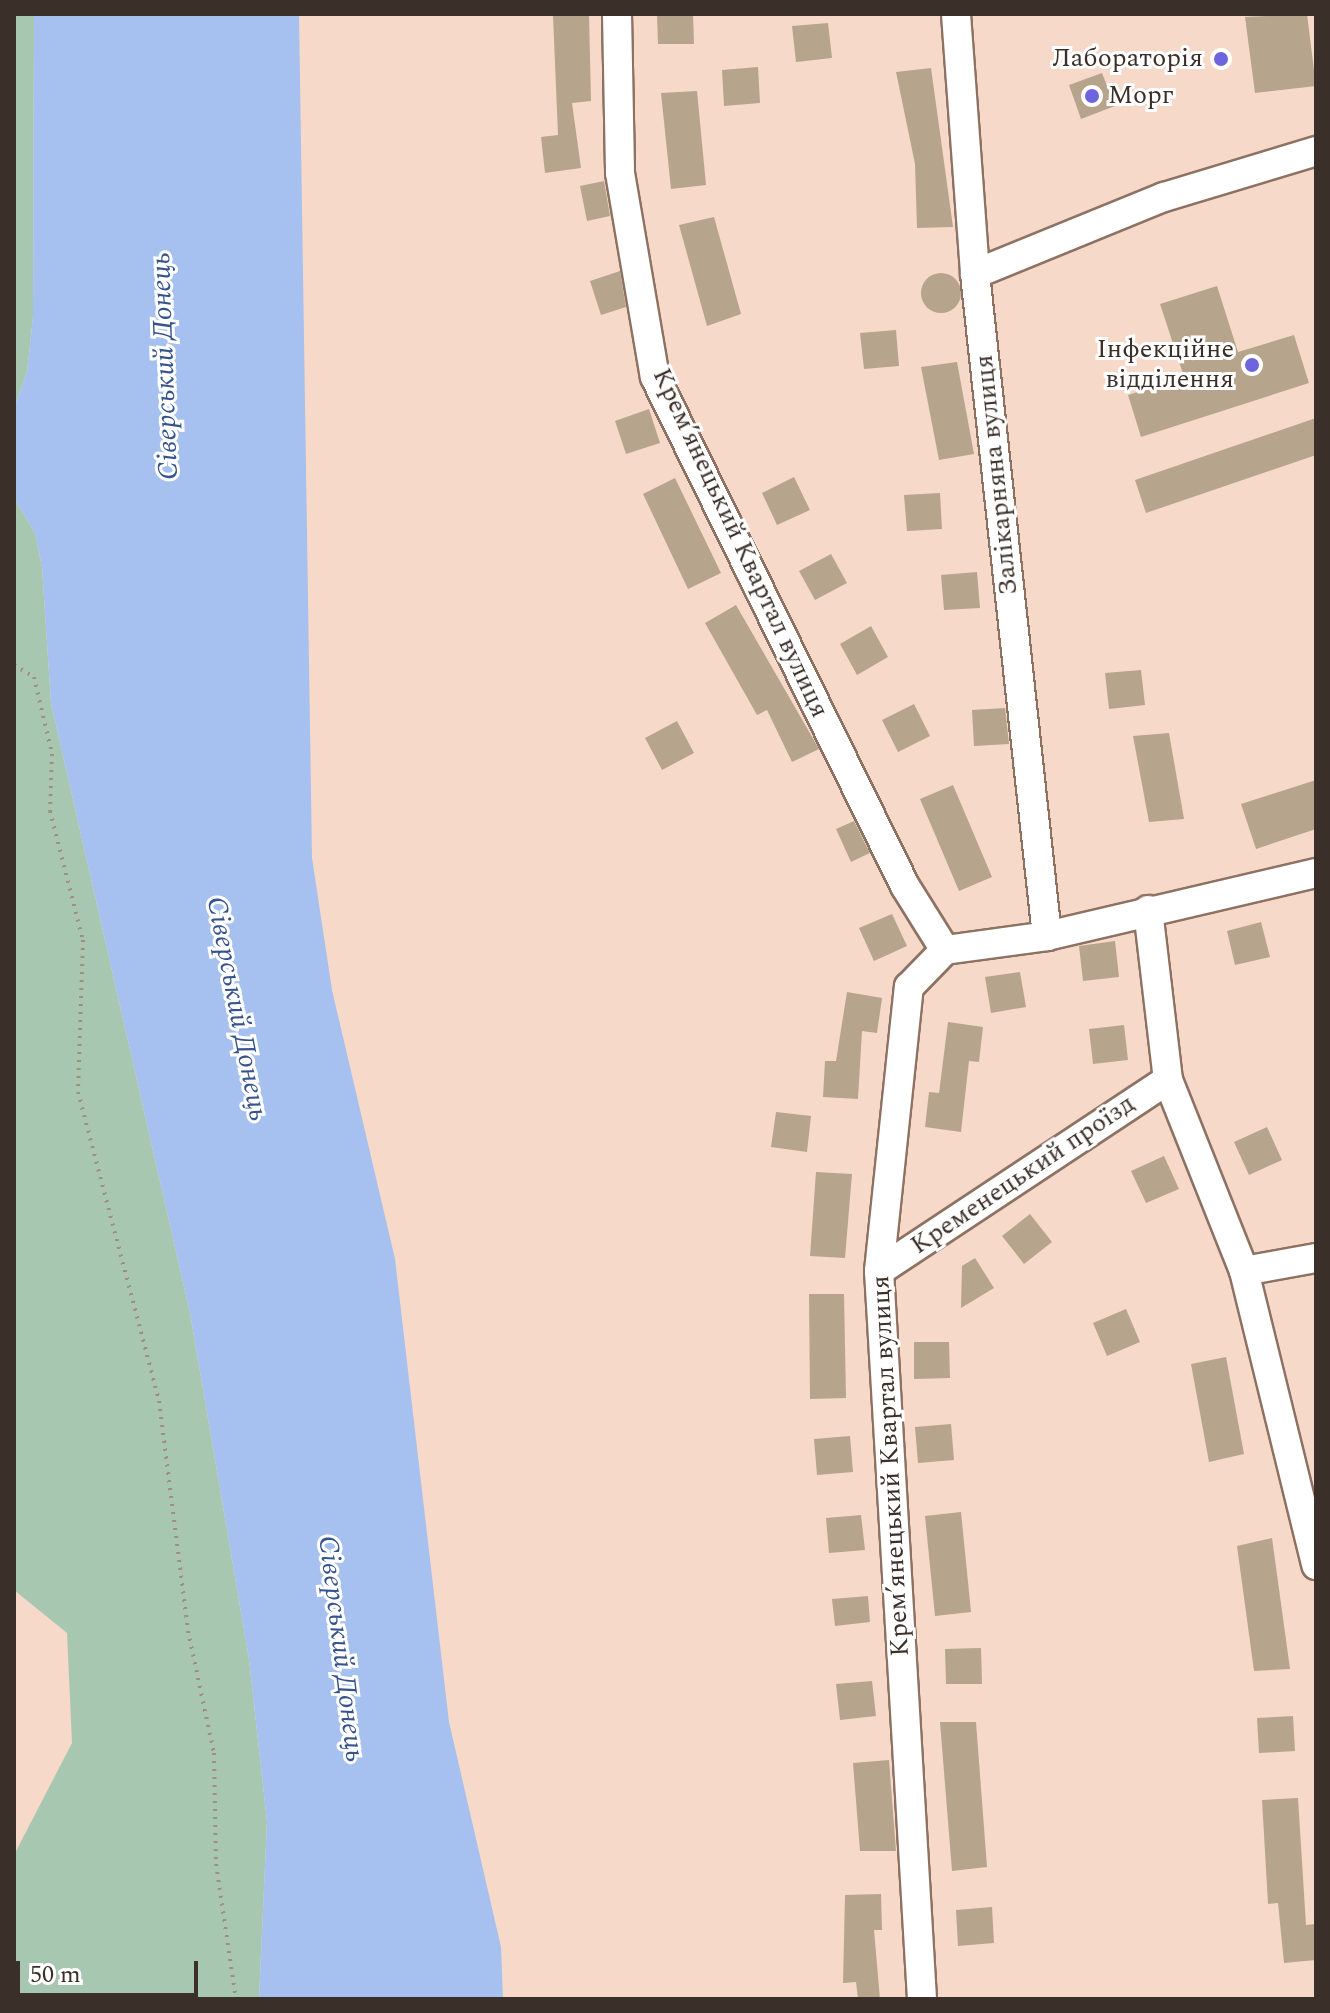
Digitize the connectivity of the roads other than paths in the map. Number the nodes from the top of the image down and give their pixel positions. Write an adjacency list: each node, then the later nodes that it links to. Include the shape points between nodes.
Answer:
1 (617, 14): 8 (street, Крем’янецький Квартал вулиця, via 620,173 655,377 905,886)
2 (956, 14): 4 (street, Залікарняна вулиця)
3 (1316, 151): 4 (street, via 1164,197)
4 (975, 274): 7 (street, Залікарняна вулиця)
5 (1316, 873): 6 (street)
6 (1148, 910): 7 (street); 9 (street)
7 (1047, 936): 8 (street)
8 (945, 950): 11 (street, Крем’янецький Квартал вулиця, via 909,987)
9 (1168, 1080): 11 (street, Кременецький проїзд); 12 (street)
10 (1316, 1258): 12 (street)
11 (879, 1271): 14 (street, Крем’янецький Квартал вулиця)
12 (1244, 1271): 13 (street)
13 (1316, 1565)
14 (922, 1999)

